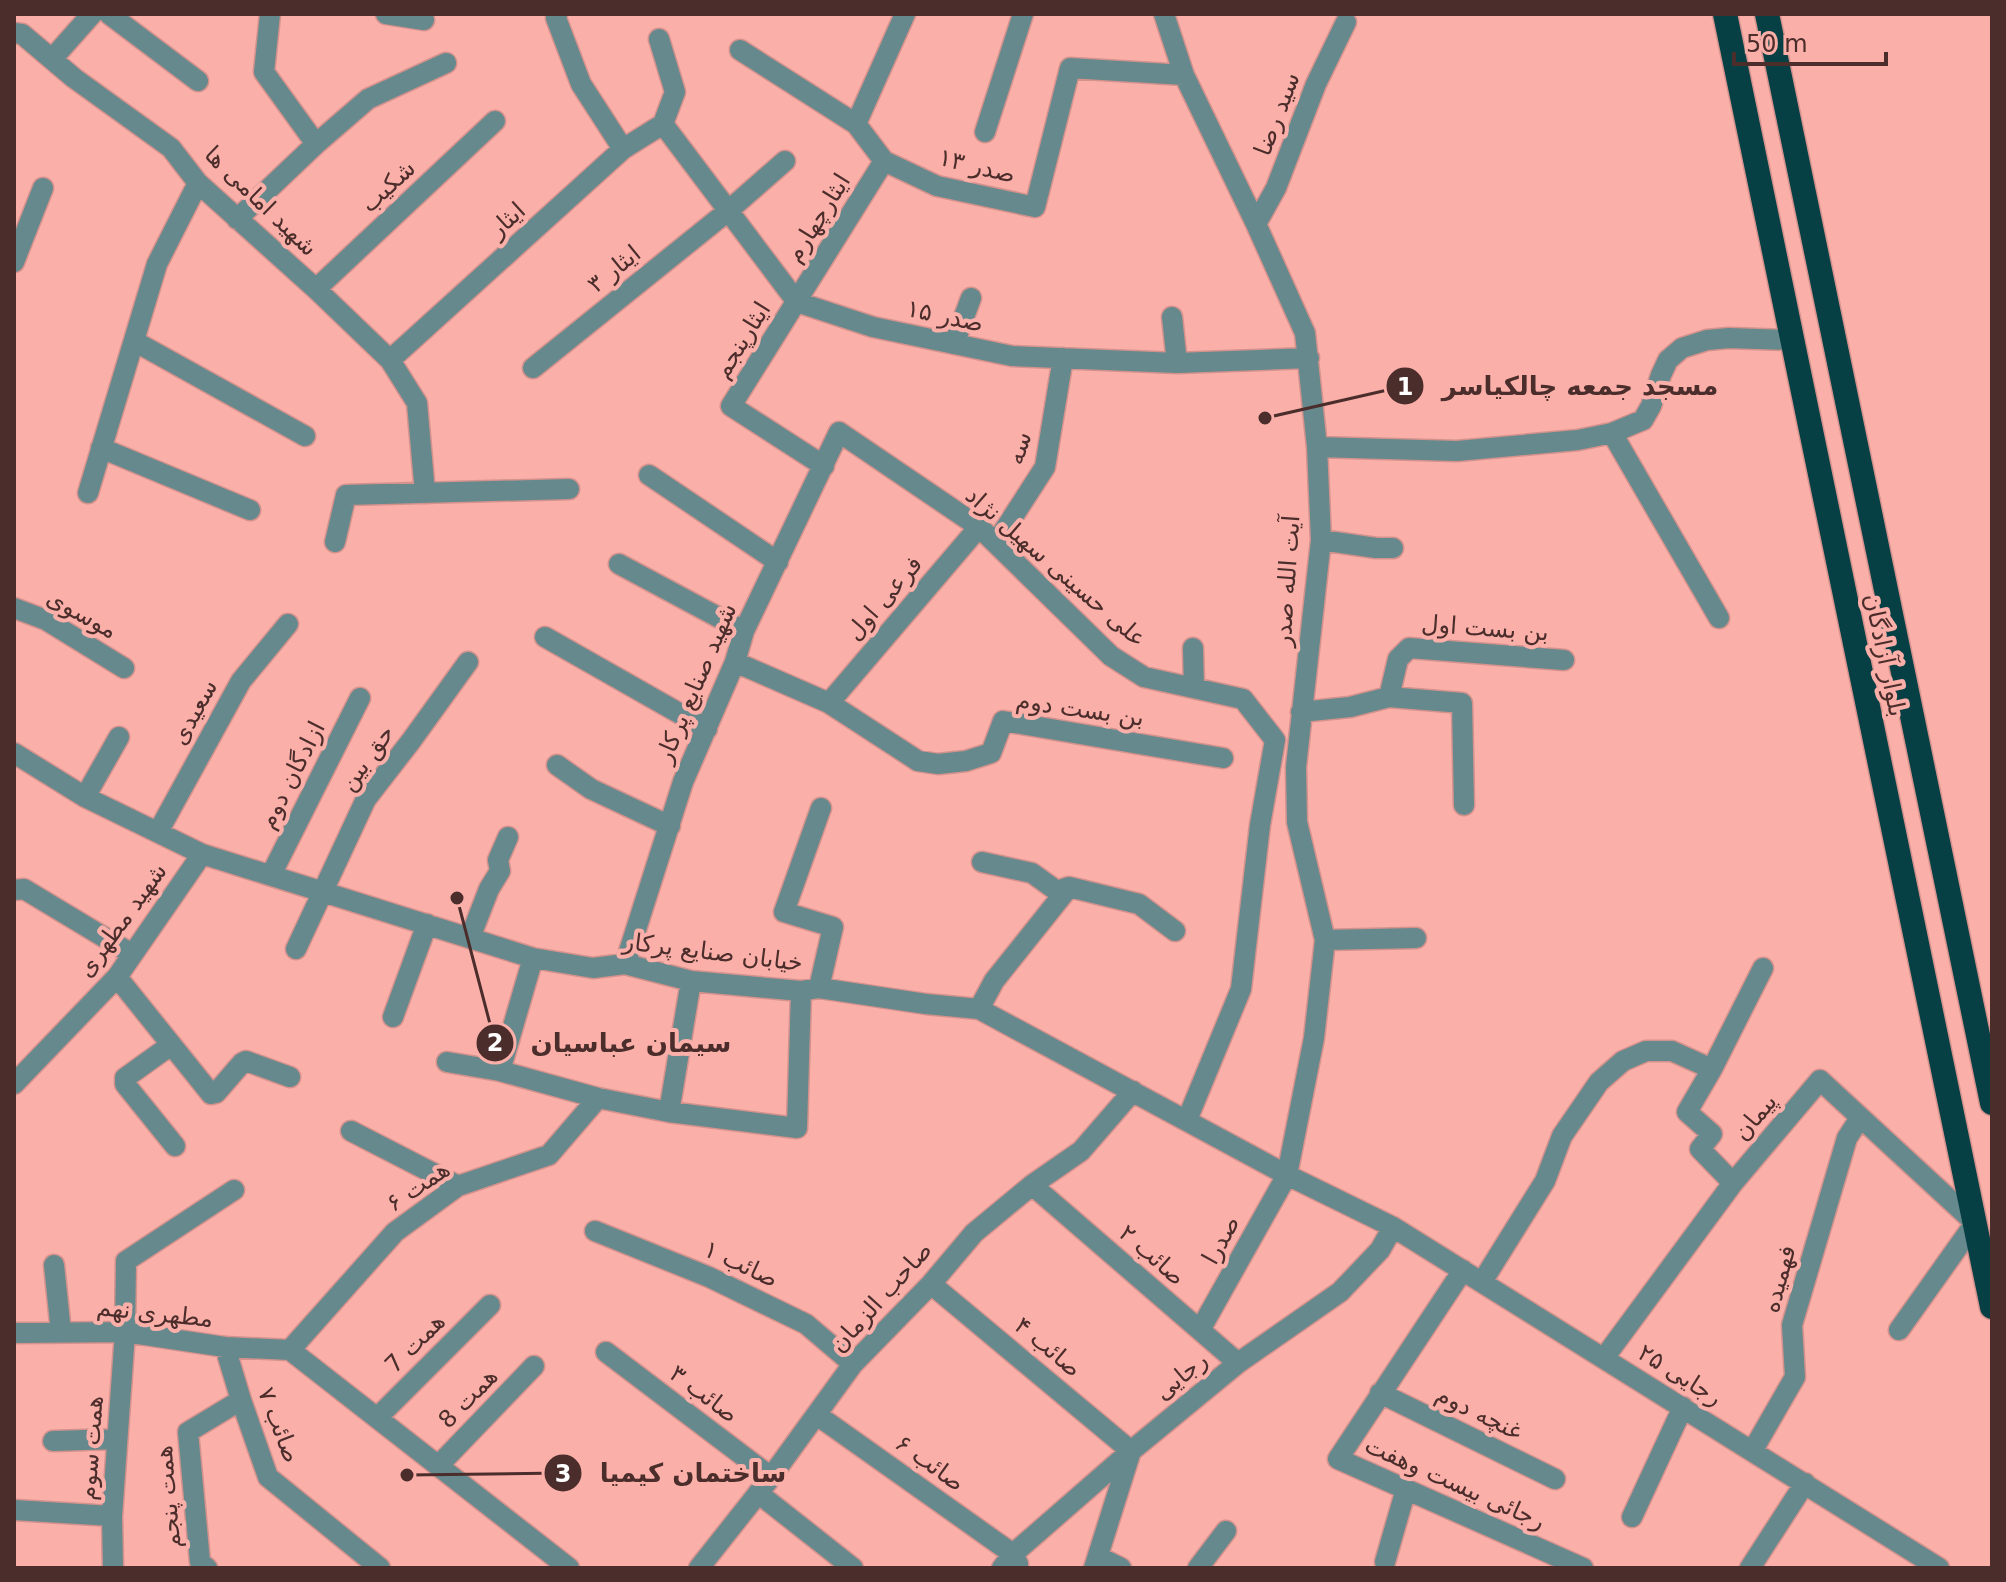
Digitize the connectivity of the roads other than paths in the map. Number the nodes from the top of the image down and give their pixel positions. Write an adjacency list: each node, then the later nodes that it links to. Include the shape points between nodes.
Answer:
1 (92, 14): 16 (street)
2 (109, 14): 19 (street)
3 (270, 14): 24 (street, via 264,72)
4 (386, 14): 11 (street)
5 (557, 14): 25 (street, via 581,84)
6 (905, 14): 22 (street)
7 (1023, 14): 23 (street)
8 (1164, 14): 18 (street, آیت الله صدر)
9 (1725, 14): 39 (highway, بلوار آزادگان)
10 (1767, 14): 38 (highway, بلوار آزادگان)
11 (424, 20)
12 (1346, 22): 32 (street, سید رضا)
13 (17, 37): 16 (street, شهید امامی ها)
14 (659, 39): 21 (street, via 675,92)
15 (740, 50): 22 (street, صدر ۱۳)
16 (52, 59): 28 (street, شهید امامی ها, via 171,148)
17 (446, 63): 24 (street, via 368,99)
18 (1184, 75): 27 (street, صدر ۱۳, via 1070,68 1035,207 937,186); 32 (street, آیت الله صدر)
19 (198, 81)
20 (495, 121): 34 (street, شکیب)
21 (663, 124): 25 (street, ایثار); 30 (street)
22 (856, 124): 27 (street, صدر ۱۳)
23 (985, 132)
24 (316, 144): 31 (street)
25 (623, 149): 44 (street, ایثار)
26 (785, 161): 30 (street, ایثار ۳)
27 (884, 161): 36 (street, ایثارچهارم)
28 (198, 183): 31 (street, شهید امامی ها); 40 (street, via 157,264)
29 (43, 188): 33 (street)
30 (728, 211): 36 (street); 46 (street, ایثار ۳)
31 (237, 219): 34 (street, شهید امامی ها)
32 (1256, 224): 43 (street, آیت الله صدر, via 1305,333)
33 (14, 262)
34 (316, 289): 44 (street, شهید امامی ها)
35 (971, 298): 41 (street)
36 (797, 302): 41 (street, صدر ۱۵, via 873,327); 52 (street, ایثارپنجم, via 731,406)
37 (1172, 317): 45 (street)
38 (1833, 338): 39 (highway); 120 (highway, بلوار آزادگان)
39 (1791, 340): 48 (street, via 1729,338 1682,348 1668,360 1643,420); 131 (highway, بلوار آزادگان)
40 (134, 341): 49 (street); 51 (street)
41 (954, 344): 42 (street, صدر ۱۵, via 1012,356)
42 (1063, 358): 45 (street, صدر ۱۵); 61 (street, سه, via 1045,467)
43 (1309, 358): 45 (street, صدر ۱۵); 50 (street, آیت الله صدر)
44 (390, 360): 56 (street, شهید امامی ها, via 417,403)
45 (1177, 363)
46 (533, 368)
47 (839, 432): 52 (street, شهید صنایع پرکار); 58 (street, علی حسینی سهیل نژاد)
48 (1612, 433): 50 (street, via 1457,451); 66 (street)
49 (305, 436)
50 (1317, 447): 59 (street, آیت الله صدر)
51 (101, 448): 55 (street); 57 (street)
52 (824, 466): 63 (street, شهید صنایع پرکار)
53 (649, 475): 63 (street)
54 (569, 489): 56 (street)
55 (88, 493)
56 (425, 493): 60 (street, via 346,495)
57 (250, 510)
58 (979, 527): 61 (street, علی حسینی سهیل نژاد); 78 (street, فرعی اول)
59 (1321, 540): 62 (street); 79 (street, آیت الله صدر)
60 (335, 542)
61 (996, 543): 75 (street, علی حسینی سهیل نژاد, via 1111,656 1144,677)
62 (1393, 548)
63 (778, 562): 68 (street, شهید صنایع پرکار)
64 (619, 564): 68 (street)
65 (14, 608): 74 (street, موسوی, via 46,620)
66 (1719, 618)
67 (288, 624): 89 (street, سعیدی, via 241,681)
68 (744, 631): 73 (street, شهید صنایع پرکار)
69 (545, 637): 80 (street)
70 (1193, 648): 75 (street)
71 (1564, 660): 76 (street, بن بست اول, via 1409,648 1398,659)
72 (468, 662): 96 (street, حق بین, via 366,799)
73 (735, 662): 78 (street, بن بست دوم); 80 (street, شهید صنایع پرکار)
74 (124, 668)
75 (1194, 688): 123 (street, علی حسینی سهیل نژاد, via 1243,699 1275,740 1241,989)
76 (1389, 697): 79 (street); 86 (street, via 1462,703)
77 (360, 698): 93 (street, ازادگان دوم)
78 (829, 703): 83 (street, بن بست دوم, via 918,761 938,764 991,753 1003,721)
79 (1301, 712): 101 (street, آیت الله صدر, via 1297,822)
80 (707, 729): 88 (street, شهید صنایع پرکار)
81 (119, 737): 85 (street)
82 (14, 753): 85 (street, خیابان صنایع پرکار)
83 (1223, 758)
84 (557, 765): 88 (street, via 591,789)
85 (85, 797): 89 (street, خیابان صنایع پرکار)
86 (1464, 805)
87 (821, 808): 109 (street, via 784,912 833,927)
88 (670, 826): 105 (street, شهید صنایع پرکار)
89 (158, 832): 91 (street, خیابان صنایع پرکار)
90 (508, 837): 99 (street, via 498,860 500,871)
91 (202, 854): 93 (street, خیابان صنایع پرکار); 103 (street, شهید مطهری)
92 (982, 862): 94 (street, via 1032,873 1057,891)
93 (271, 875): 96 (street, خیابان صنایع پرکار)
94 (1069, 887): 98 (street, via 1139,904); 110 (street, via 994,981)
95 (14, 890): 103 (street, via 24,889)
96 (322, 891): 97 (street, خیابان صنایع پرکار); 102 (street, حق بین)
97 (427, 924): 99 (street, خیابان صنایع پرکار); 111 (street)
98 (1175, 931)
99 (470, 938): 104 (street, خیابان صنایع پرکار)
100 (1416, 938): 101 (street)
101 (1325, 940): 126 (street, آیت الله صدر, via 1314,1038)
102 (296, 949)
103 (132, 954): 107 (street, شهید مطهری)
104 (533, 958): 105 (street, خیابان صنایع پرکار, via 593,968); 115 (street)
105 (625, 964): 108 (street, خیابان صنایع پرکار)
106 (1763, 968): 114 (street)
107 (117, 977): 112 (street); 117 (street, شهید مطهری)
108 (691, 981): 109 (street, خیابان صنایع پرکار); 121 (street)
109 (810, 990): 110 (street, خیابان صنایع پرکار); 121 (street, via 797,1128)
110 (979, 1009): 118 (street, خیابان صنایع پرکار)
111 (393, 1017)
112 (171, 1045): 116 (street, via 211,1094 246,1061); 125 (street, via 125,1078 125,1084)
113 (447, 1062): 115 (street)
114 (1712, 1069): 127 (street, via 1687,1112 1712,1134 1700,1149); 136 (street, via 1672,1051 1646,1051 1623,1061 1599,1082 1562,1136 1545,1181)
115 (500, 1071): 119 (street)
116 (290, 1077)
117 (14, 1084)
118 (1133, 1091): 123 (street, خیابان صنایع پرکار); 128 (street, صاحب الزمان, via 1081,1151)
119 (598, 1098): 121 (street); 129 (street, همت ۶, via 549,1155)
120 (1992, 1103)
121 (669, 1112)
122 (1860, 1118): 127 (street, پیمان, via 1820,1080); 131 (street, پیمان); 159 (street, فهمیده, via 1847,1138 1792,1325 1795,1377)
123 (1187, 1120): 126 (street, خیابان صنایع پرکار)
124 (351, 1131): 129 (street)
125 (175, 1146)
126 (1287, 1175): 132 (street, خیابان صنایع پرکار); 140 (street, صدرا)
127 (1733, 1183): 148 (street, پیمان)
128 (1032, 1185): 137 (street, صاحب الزمان, via 974,1233); 140 (street, صائب ۲)
129 (458, 1186): 146 (street, همت ۶, via 395,1232)
130 (234, 1190): 143 (street, همت سوم, via 126,1261)
131 (1975, 1223): 139 (highway, بلوار آزادگان); 141 (street)
132 (1393, 1227): 135 (street, رجایی ۲۵); 149 (street, رجایی, via 1380,1250 1340,1292)
133 (595, 1231): 150 (street, صائب ۱, via 806,1324)
134 (54, 1265): 142 (street)
135 (1463, 1270): 136 (street, رجایی ۲۵); 152 (street, رجائی بیست وهفت)
136 (1482, 1282): 148 (street, رجایی ۲۵)
137 (931, 1284): 150 (street, صاحب الزمان); 160 (street, صائب ۴)
138 (490, 1305): 156 (street, همت 7)
139 (1992, 1307)
140 (1200, 1330): 149 (street, صائب ۲)
141 (1899, 1330)
142 (61, 1332): 143 (street, مطهری نهم); 144 (street, مطهری نهم)
143 (125, 1332): 145 (street, مطهری نهم); 157 (street, همت سوم)
144 (14, 1333)
145 (225, 1347): 146 (street, مطهری نهم); 153 (street, صائب ۷)
146 (290, 1350): 156 (street)
147 (606, 1352): 164 (street, صائب ۳)
148 (1604, 1358): 154 (street, رجایی ۲۵)
149 (1238, 1363): 160 (street, رجایی)
150 (853, 1364): 155 (street, صاحب الزمان)
151 (534, 1366): 161 (street, همت 8)
152 (1380, 1393): 162 (street, غنچه دوم); 165 (street, رجائی بیست وهفت, via 1338,1459)
153 (241, 1400): 175 (street, همت پنجم, via 188,1432 200,1562); 176 (street, صائب ۷, via 268,1477)
154 (1683, 1407): 159 (street, رجایی ۲۵); 168 (street)
155 (817, 1415): 164 (street, صاحب الزمان); 172 (street, صائب ۶)
156 (377, 1418): 161 (street)
157 (117, 1439): 158 (street); 167 (street, همت سوم)
158 (53, 1441)
159 (1753, 1450): 163 (street, رجایی ۲۵)
160 (1131, 1451): 172 (street, رجایی); 173 (street)
161 (438, 1466): 177 (street)
162 (1555, 1479)
163 (1805, 1483): 183 (street); 184 (street, رجایی ۲۵)
164 (765, 1485): 178 (street, صاحب الزمان); 179 (street, صائب ۳)
165 (1406, 1489): 170 (street, رجائی بیست وهفت); 171 (street)
166 (14, 1510): 167 (street)
167 (112, 1516): 174 (street, همت سوم)
168 (1632, 1517)
169 (1226, 1531): 181 (street)
170 (1536, 1559): 182 (street, رجائی بیست وهفت)
171 (1385, 1562)
172 (1011, 1563)
173 (1097, 1563): 180 (street)
174 (113, 1568)
175 (207, 1568)
176 (380, 1568)
177 (569, 1568)
178 (699, 1568)
179 (853, 1568)
180 (1121, 1568)
181 (1198, 1568)
182 (1583, 1568)
183 (1750, 1568)
184 (1939, 1568)

